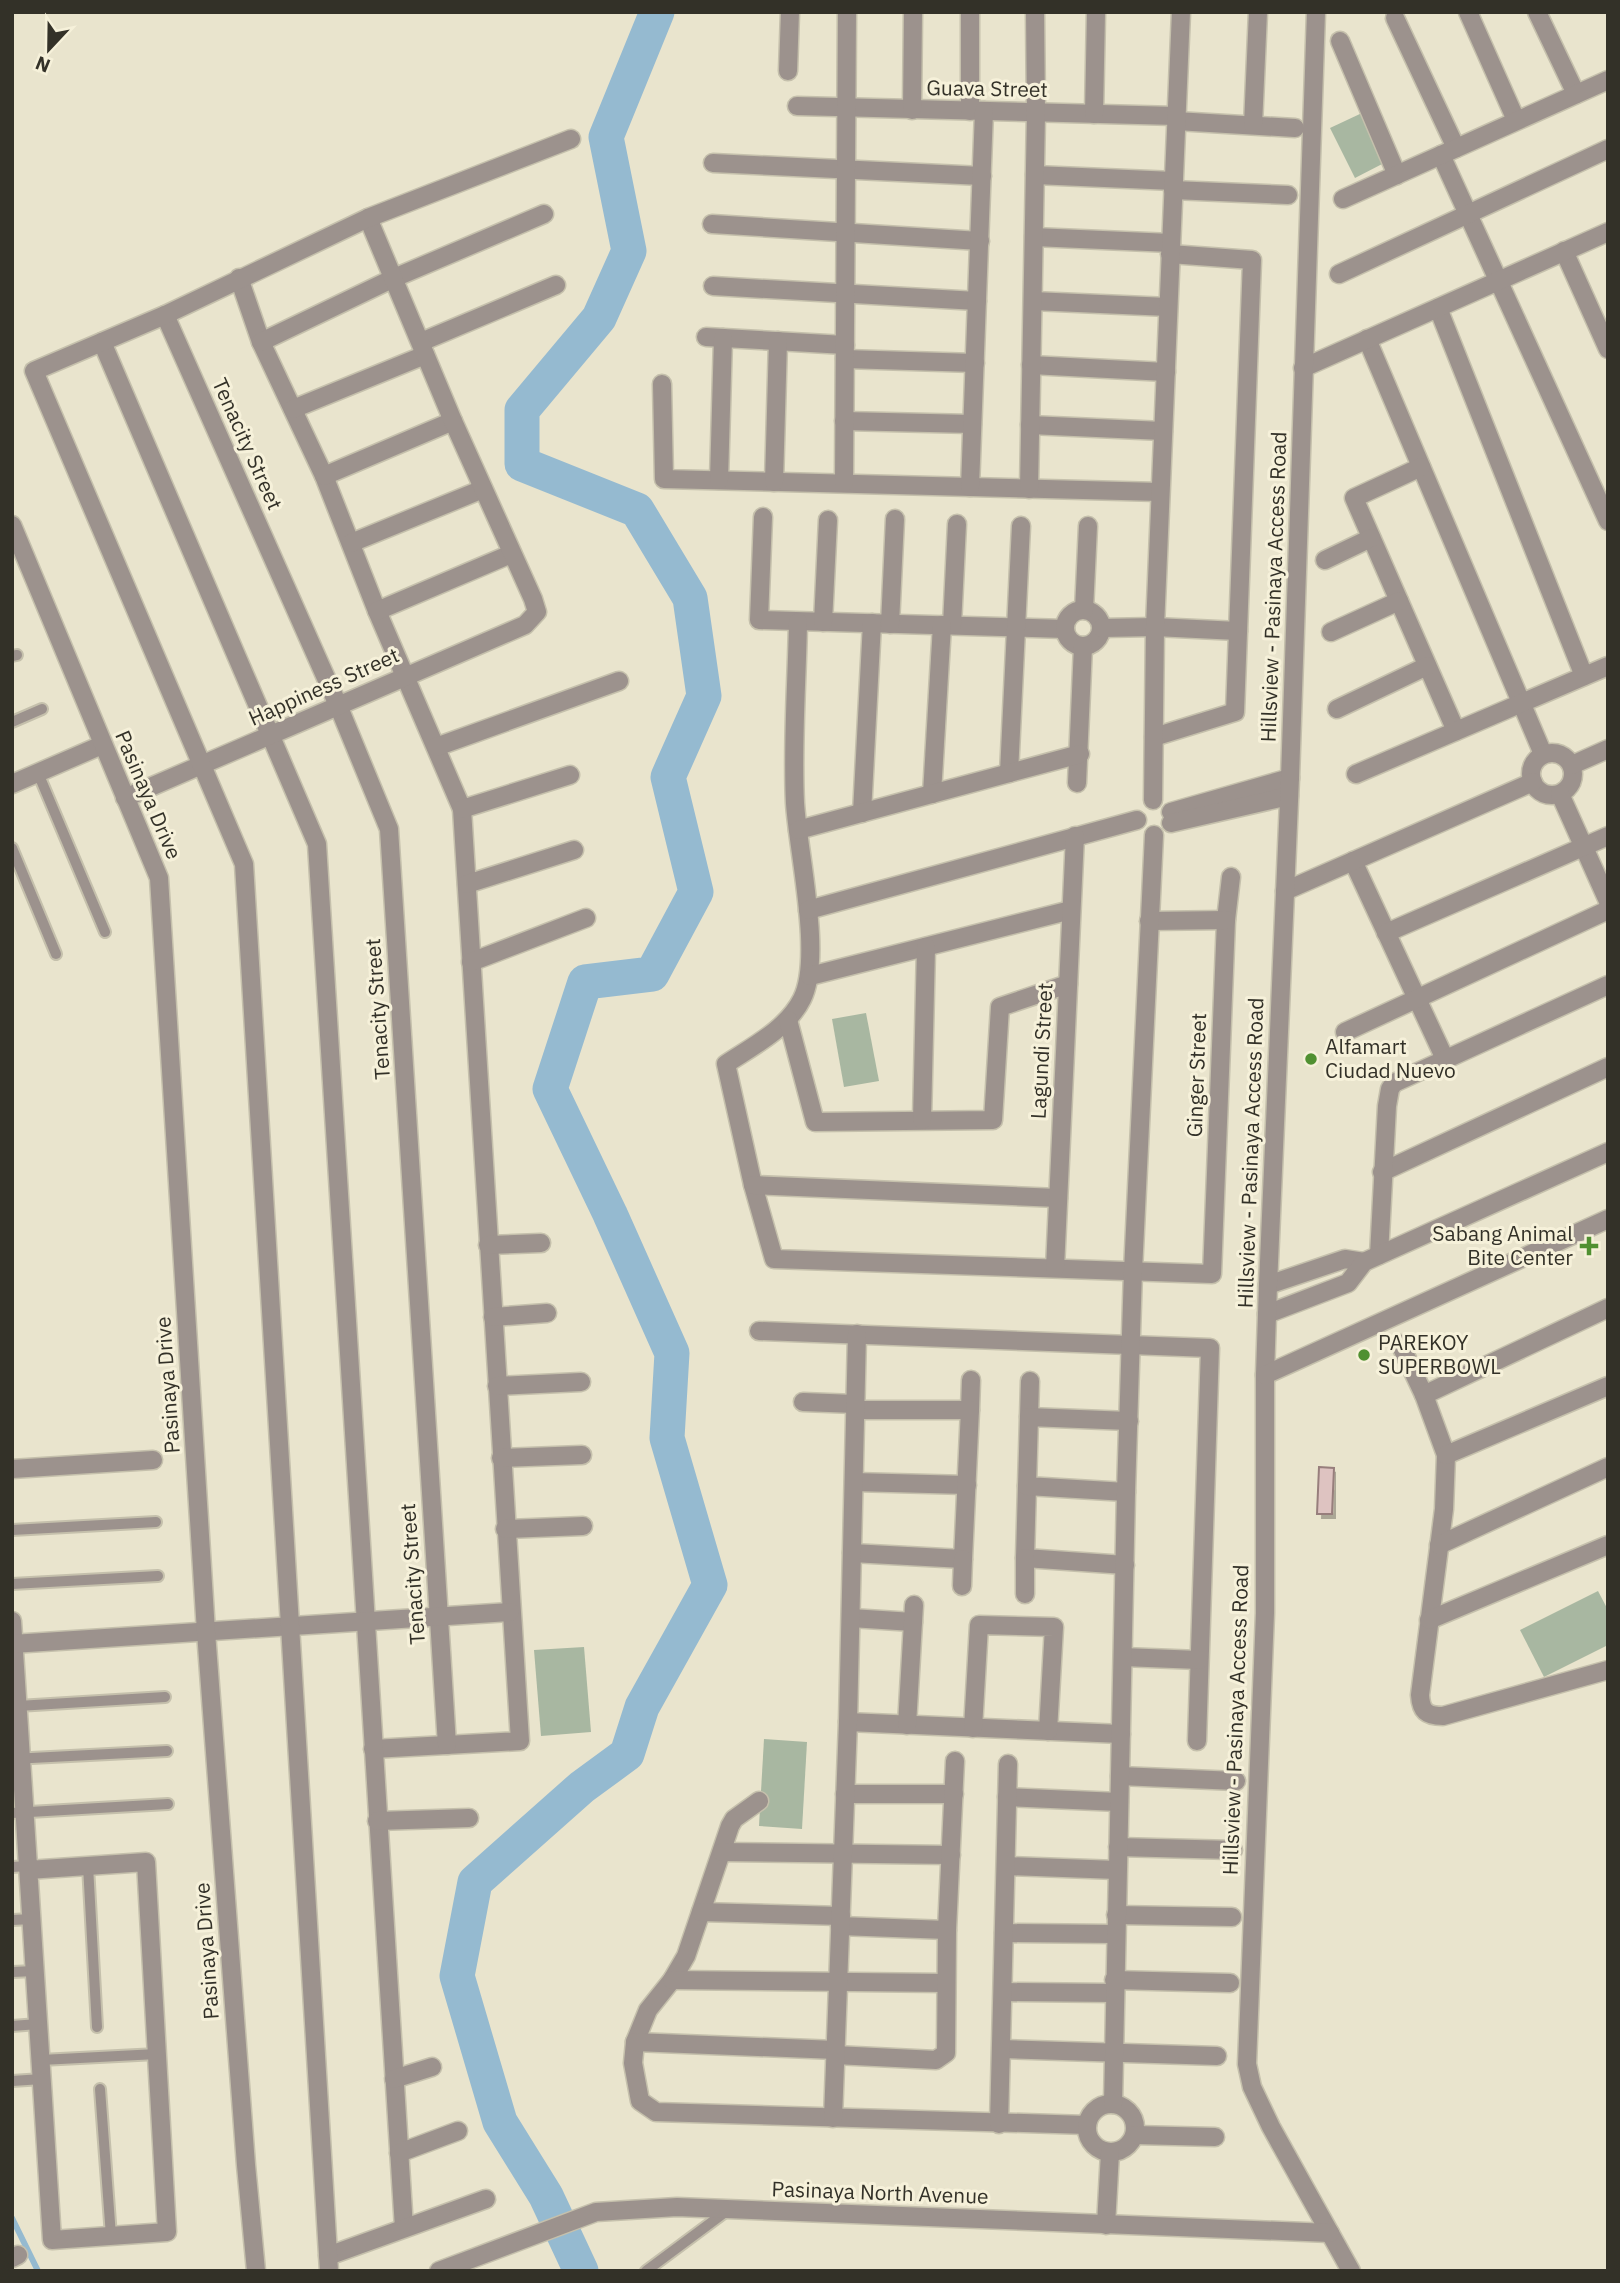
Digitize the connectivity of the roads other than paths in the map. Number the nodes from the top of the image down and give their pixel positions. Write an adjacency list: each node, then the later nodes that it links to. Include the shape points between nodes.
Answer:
1 (790, 12): 14 (street)
2 (847, 12): 18 (street)
3 (913, 12): 19 (street)
4 (970, 12): 20 (street)
5 (1035, 12): 21 (street)
6 (1096, 12): 22 (street)
7 (1181, 12): 23 (street)
8 (1258, 12): 25 (street)
9 (1316, 12): 69 (street, Hillsview - Pasinaya Access Road)
10 (1468, 12): 24 (street)
11 (1537, 12): 16 (street)
12 (1395, 18): 29 (street)
13 (1340, 41): 33 (street)
14 (788, 71)
15 (1608, 80): 16 (street)
16 (1576, 94): 24 (street)
17 (797, 106): 18 (street, Guava Street)
18 (846, 108): 19 (street, Guava Street); 31 (street)
19 (912, 110): 20 (street, Guava Street)
20 (977, 111): 21 (street, Guava Street); 34 (street)
21 (1036, 113): 22 (street, Guava Street); 32 (street)
22 (1094, 114): 23 (street, Guava Street)
23 (1176, 119): 25 (street, Guava Street); 35 (street)
24 (1516, 120): 29 (street)
25 (1253, 125): 26 (street, Guava Street)
26 (1295, 128)
27 (571, 139): 40 (street)
28 (1608, 149): 39 (street)
29 (1449, 152): 33 (street); 39 (street)
30 (713, 163): 31 (street)
31 (846, 170): 34 (street); 43 (street)
32 (1035, 175): 35 (street); 44 (street)
33 (1397, 175): 37 (street)
34 (982, 176): 45 (street)
35 (1173, 186): 36 (street); 46 (street)
36 (1288, 195)
37 (1343, 199)
38 (544, 214): 50 (street)
39 (1468, 215): 48 (street); 51 (street)
40 (368, 218): 49 (street); 50 (street)
41 (712, 224): 43 (street)
42 (1608, 232): 47 (street)
43 (846, 233): 45 (street); 54 (street)
44 (1034, 237): 46 (street); 56 (street)
45 (980, 241): 55 (street)
46 (1171, 249): 57 (street); 110 (street, via 1252,260)
47 (1564, 251): 51 (street); 65 (street)
48 (1339, 274)
49 (239, 278): 59 (street); 63 (street)
50 (394, 278): 63 (street); 64 (street)
51 (1498, 281): 58 (street); 90 (street)
52 (556, 285): 64 (street)
53 (713, 286): 54 (street)
54 (845, 293): 55 (street); 66 (street)
55 (977, 301): 67 (street)
56 (1033, 301): 57 (street); 68 (street)
57 (1168, 307): 70 (street)
58 (1438, 308): 60 (street); 116 (street)
59 (165, 315): 62 (street); 119 (street, Tenacity Street)
60 (1367, 339): 69 (street); 78 (street)
61 (778, 341): 66 (street); 80 (street, via 714,338); 81 (street)
62 (102, 342): 124 (street); 131 (street, via 34,371)
63 (261, 342): 72 (street)
64 (423, 349): 72 (street); 73 (street)
65 (1608, 349)
66 (845, 352): 67 (street); 74 (street)
67 (975, 363): 75 (street)
68 (1031, 366): 70 (street); 76 (street)
69 (1304, 368): 137 (street, Hillsview - Pasinaya Access Road)
70 (1166, 372): 77 (street)
71 (662, 384): 80 (street, via 664,479)
72 (293, 409): 79 (street)
73 (453, 421): 79 (street); 84 (street)
74 (844, 421): 75 (street); 82 (street)
75 (972, 424): 83 (street)
76 (1030, 425): 77 (street); 85 (street)
77 (1163, 431): 86 (street)
78 (1422, 467): 95 (street, via 1354,498); 118 (street)
79 (324, 476): 96 (street)
80 (719, 480): 81 (street)
81 (774, 482): 82 (street)
82 (844, 483): 83 (street)
83 (970, 487): 85 (street)
84 (483, 489): 96 (street); 97 (street)
85 (1029, 489): 86 (street)
86 (1160, 492): 107 (street)
87 (763, 517): 102 (street, via 759,621)
88 (895, 519): 104 (street)
89 (828, 520): 103 (street)
90 (1608, 522)
91 (957, 524): 105 (street)
92 (12, 525): 126 (street, Pasinaya Drive)
93 (1021, 526): 106 (street)
94 (1088, 526): 100 (street)
95 (1371, 538): 98 (street); 99 (street)
96 (351, 543): 101 (street)
97 (512, 554): 101 (street); 115 (street, Happiness Street, via 537,612 526,625)
98 (1325, 560)
99 (1399, 601): 111 (street); 113 (street)
100 (1084, 610): 108 (street, via 1097,615); 109 (street, via 1069,615)
101 (377, 611): 115 (street)
102 (798, 622): 103 (street); 150 (street)
103 (823, 622): 104 (street)
104 (881, 623): 105 (street); 147 (street)
105 (947, 625): 106 (street); 141 (street)
106 (1016, 627): 109 (street); 134 (street)
107 (1155, 627): 108 (street); 110 (street); 125 (street)
108 (1102, 628): 112 (street, via 1096,641)
109 (1065, 629): 112 (street, via 1070,641)
110 (1238, 631): 125 (street, via 1235,712)
111 (1331, 632)
112 (1083, 646): 129 (street)
113 (1427, 666): 121 (street); 123 (street)
114 (1608, 666): 116 (street)
115 (405, 675): 119 (street, Happiness Street); 127 (street)
116 (1584, 676): 118 (street)
117 (619, 681): 127 (street)
118 (1521, 703): 123 (street); 130 (street)
119 (338, 705): 124 (street, Happiness Street); 238 (street, Tenacity Street, via 389,829)
120 (42, 709): 122 (lane)
121 (1337, 709)
122 (12, 722)
123 (1456, 731): 135 (street)
124 (269, 735): 131 (street, Happiness Street); 242 (street, via 317,844)
125 (1153, 737): 145 (street)
126 (102, 746): 133 (street); 144 (street, Pasinaya Drive)
127 (436, 747): 146 (street)
128 (1608, 749): 132 (street)
129 (1080, 754): 134 (street); 139 (street)
130 (1543, 754): 132 (street, via 1560,754); 138 (street, via 1532,769)
131 (202, 764): 144 (street, Happiness Street); 243 (street, via 244,864)
132 (1572, 765): 142 (street, via 1572,782)
133 (38, 773): 140 (street); 168 (lane)
134 (1009, 773): 141 (street)
135 (1356, 774)
136 (570, 775): 146 (street)
137 (1290, 778): 143 (street, Hillsview - Pasinaya Access Road); 148 (street)
138 (1533, 782): 142 (street, via 1547,794); 157 (street)
139 (1077, 783)
140 (12, 784)
141 (932, 794): 147 (street)
142 (1560, 794): 154 (street)
143 (1289, 796): 148 (street); 160 (street, Hillsview - Pasinaya Access Road)
144 (125, 798): 244 (street, Pasinaya Drive, via 159,878)
145 (1153, 800): 148 (street, via 1164,802); 149 (street, via 1142,804)
146 (462, 809): 159 (street)
147 (862, 813): 150 (street)
148 (1171, 817): 151 (street, via 1164,832)
149 (1137, 820): 151 (street, via 1143,831); 153 (street)
150 (798, 830): 162 (street)
151 (1154, 835): 167 (street)
152 (1608, 835): 154 (street)
153 (1075, 836): 162 (street); 163 (street, Lagundi Street)
154 (1583, 847): 161 (street); 169 (street)
155 (12, 848): 171 (lane)
156 (574, 850): 159 (street)
157 (1353, 861): 160 (street); 169 (street)
158 (1231, 877): 166 (street, Ginger Street)
159 (467, 884): 172 (street)
160 (1285, 891): 192 (street, Hillsview - Pasinaya Access Road)
161 (1608, 901)
162 (808, 910): 173 (street)
163 (1072, 910): 170 (street); 174 (street, Lagundi Street)
164 (1608, 910): 176 (street)
165 (586, 918): 172 (street)
166 (1226, 920): 167 (street); 191 (street, Ginger Street, via 1212,1274)
167 (1149, 921): 191 (street)
168 (105, 932)
169 (1386, 933): 176 (street)
170 (926, 947): 173 (street); 181 (street)
171 (56, 954)
172 (471, 962): 188 (street)
173 (810, 976): 177 (street)
174 (1068, 984): 181 (street, via 1000,1007 993,1119); 185 (street, Lagundi Street)
175 (1608, 985): 179 (street)
176 (1416, 998): 178 (street); 179 (street)
177 (788, 1020): 181 (street, via 816,1122); 184 (street, via 726,1064)
178 (1345, 1032)
179 (1444, 1059): 183 (street, via 1390,1089)
180 (1608, 1067): 183 (street)
181 (922, 1120)
182 (1608, 1152): 189 (street)
183 (1382, 1172): 189 (street)
184 (753, 1185): 185 (street); 190 (street, via 774,1259)
185 (1058, 1198): 190 (street, Lagundi Street)
186 (1608, 1219): 201 (street)
187 (541, 1243): 188 (street)
188 (488, 1245): 196 (street)
189 (1371, 1258): 192 (street, via 1345,1259); 195 (street, via 1348,1283)
190 (1055, 1268): 191 (street)
191 (1133, 1271): 200 (street)
192 (1268, 1285): 195 (street, Hillsview - Pasinaya Access Road)
193 (1608, 1308): 207 (street)
194 (547, 1313): 196 (street)
195 (1267, 1314): 201 (street, Hillsview - Pasinaya Access Road)
196 (493, 1317): 205 (street)
197 (759, 1331): 198 (street)
198 (857, 1334): 200 (street); 209 (street)
199 (1400, 1344): 207 (street)
200 (1131, 1345): 212 (street); 247 (street, via 1210,1348)
201 (1265, 1375): 328 (street, Hillsview - Pasinaya Access Road, via 1265,1614 1247,2064 1252,2087 1271,2127)
202 (971, 1380): 210 (street)
203 (1030, 1381): 211 (street)
204 (581, 1382): 205 (street)
205 (497, 1386): 215 (street)
206 (1608, 1386): 214 (street)
207 (1424, 1395): 214 (street)
208 (803, 1402): 209 (street)
209 (855, 1407): 210 (street); 219 (street)
210 (970, 1410): 220 (street)
211 (1029, 1417): 212 (street); 221 (street)
212 (1129, 1421): 222 (street)
213 (582, 1455): 215 (street)
214 (1446, 1455): 227 (street)
215 (501, 1458): 225 (street)
216 (153, 1460): 218 (street)
217 (1608, 1467): 227 (street)
218 (12, 1469)
219 (854, 1482): 220 (street); 229 (street)
220 (967, 1485): 231 (street)
221 (1027, 1486): 222 (street); 230 (street)
222 (1126, 1492): 232 (street)
223 (156, 1522): 226 (lane)
224 (583, 1526): 225 (street)
225 (505, 1529): 237 (street)
226 (12, 1530)
227 (1439, 1545): 240 (street)
228 (1608, 1545): 240 (street)
229 (852, 1553): 231 (street); 239 (street)
230 (1025, 1558): 232 (street); 236 (street)
231 (963, 1559): 235 (street)
232 (1125, 1565): 246 (street)
233 (158, 1576): 234 (lane)
234 (12, 1584)
235 (962, 1586)
236 (1025, 1594)
237 (510, 1612): 238 (street); 257 (street, via 520,1741)
238 (438, 1617): 242 (street); 257 (street, Tenacity Street)
239 (850, 1618): 251 (street); 252 (street, via 914,1613)
240 (1429, 1620): 248 (street, via 1420,1705 1433,1716)
241 (12, 1621): 245 (street)
242 (365, 1622): 243 (street); 258 (street)
243 (291, 1626): 244 (street); 330 (street)
244 (206, 1632): 245 (street); 331 (street, Pasinaya Drive)
245 (13, 1644): 250 (street)
246 (1123, 1657): 247 (street); 255 (street)
247 (1199, 1660): 256 (street)
248 (1608, 1670)
249 (165, 1697): 250 (lane)
250 (18, 1706): 260 (street)
251 (848, 1722): 252 (street); 265 (street)
252 (907, 1725): 253 (street)
253 (973, 1728): 254 (street); 254 (street, via 979,1625 1054,1627)
254 (1048, 1731): 255 (street)
255 (1121, 1734): 263 (street)
256 (1197, 1741)
257 (447, 1745): 258 (street)
258 (373, 1749): 273 (street)
259 (167, 1751): 260 (lane)
260 (17, 1759): 271 (street)
261 (955, 1761): 266 (street)
262 (1008, 1764): 267 (street)
263 (1120, 1776): 264 (street); 269 (street)
264 (1236, 1781)
265 (845, 1794): 266 (street); 277 (street)
266 (954, 1794): 278 (street)
267 (1007, 1797): 269 (street); 280 (street)
268 (759, 1801): 276 (street, via 734,1819)
269 (1119, 1802): 274 (street)
270 (168, 1804): 271 (lane)
271 (18, 1813): 281 (street)
272 (469, 1818): 273 (street)
273 (377, 1821): 312 (street)
274 (1118, 1847): 275 (street); 282 (street)
275 (1233, 1850)
276 (722, 1852): 277 (street); 283 (street)
277 (843, 1854): 278 (street); 288 (street)
278 (951, 1855): 289 (street)
279 (88, 1866): 281 (street); 302 (lane); 307 (street, via 146,1863)
280 (1006, 1866): 282 (street); 290 (street)
281 (23, 1868): 286 (street)
282 (1117, 1870): 284 (street)
283 (701, 1912): 288 (street); 294 (street)
284 (1116, 1915): 285 (street); 291 (street)
285 (1231, 1917)
286 (32, 1919): 287 (lane); 292 (street)
287 (12, 1920)
288 (841, 1921): 289 (street); 295 (street)
289 (947, 1930): 296 (street)
290 (1004, 1933): 291 (street); 299 (street)
291 (1115, 1934): 298 (street)
292 (35, 1971): 293 (lane); 300 (street)
293 (12, 1972)
294 (672, 1980): 295 (street); 303 (street, via 648,2010)
295 (838, 1980): 296 (street); 306 (street)
296 (946, 1983): 306 (street, via 946,2053 942,2058)
297 (1230, 1983): 298 (street)
298 (1114, 1987): 299 (street); 305 (street)
299 (1003, 1992): 304 (street)
300 (38, 2024): 301 (lane); 309 (street)
301 (12, 2026)
302 (97, 2027)
303 (635, 2042): 306 (street); 316 (street, via 633,2063 640,2101 656,2112)
304 (1002, 2049): 305 (street); 317 (street)
305 (1112, 2052): 308 (street); 315 (street)
306 (836, 2053): 316 (street)
307 (157, 2054): 309 (lane); 329 (street, via 167,2232)
308 (1217, 2056)
309 (41, 2060): 311 (street)
310 (432, 2067): 312 (street)
311 (42, 2079): 313 (lane); 329 (street, via 52,2240)
312 (394, 2079): 322 (street)
313 (12, 2081)
314 (100, 2089): 329 (lane)
315 (1113, 2104): 318 (street, via 1098,2107); 320 (street, via 1133,2118)
316 (833, 2118): 317 (street)
317 (999, 2124): 318 (street)
318 (1087, 2125): 323 (street, via 1090,2141)
319 (458, 2131): 322 (street)
320 (1135, 2135): 321 (street); 323 (street, via 1125,2148)
321 (1215, 2137)
322 (399, 2152): 327 (street)
323 (1110, 2153): 326 (street)
324 (485, 2199): 327 (street)
325 (728, 2209): 326 (street, Pasinaya North Avenue); 332 (street, Pasinaya North Avenue, via 596,2212); 333 (lane)
326 (1106, 2225): 328 (street, Pasinaya North Avenue)
327 (404, 2228): 330 (street)
328 (1330, 2233): 334 (street, Hillsview - Pasinaya Access Road)
329 (111, 2236)
330 (328, 2263)
331 (256, 2271)
332 (439, 2271)
333 (646, 2271)
334 (1352, 2271)

